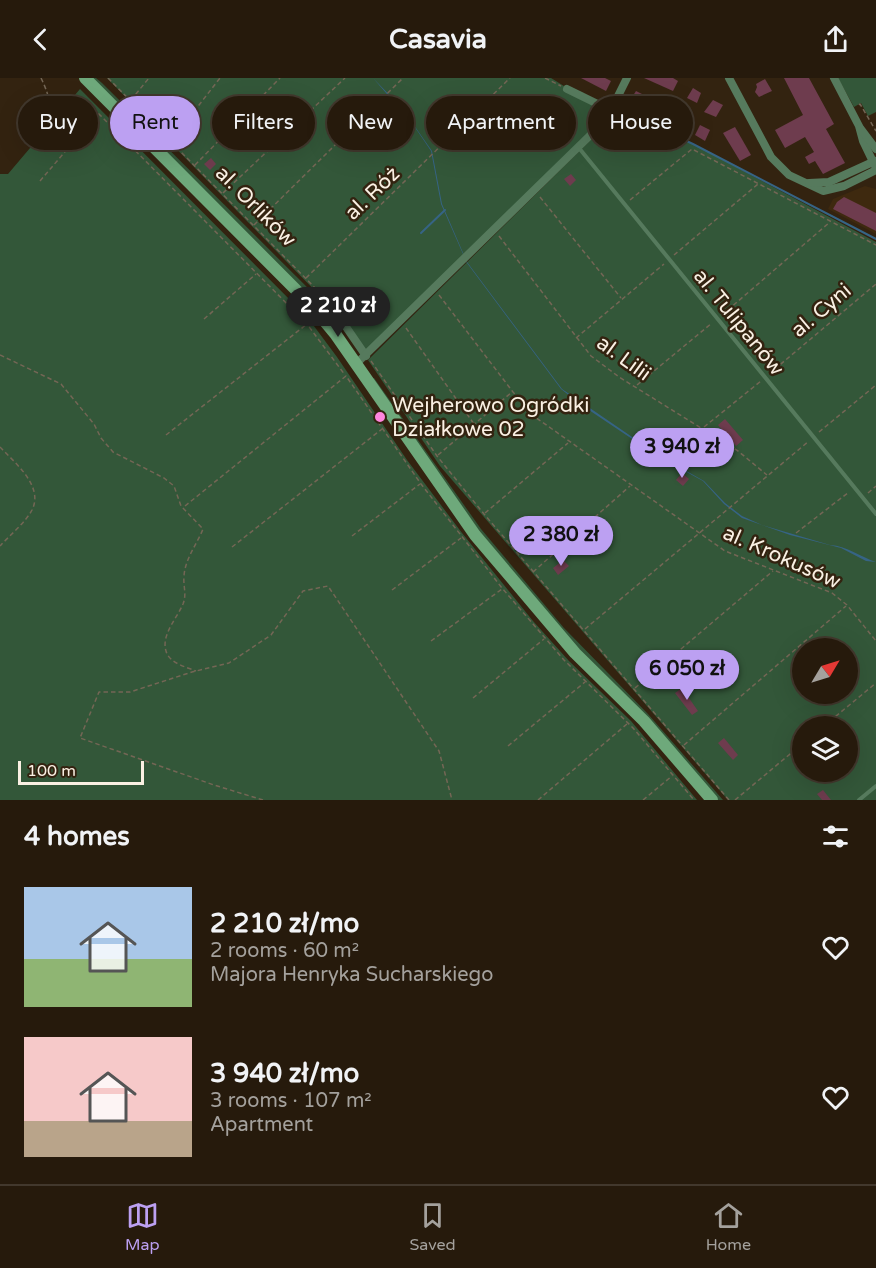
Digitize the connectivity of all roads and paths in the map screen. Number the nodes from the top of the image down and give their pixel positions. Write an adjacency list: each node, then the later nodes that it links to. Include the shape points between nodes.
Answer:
1 (40, 78): 15 (path)
2 (85, 78): 49 (street)
3 (108, 78): 16 (path, al. Orlików)
4 (149, 78): 17 (path)
5 (220, 78): 20 (path)
6 (280, 78): 28 (path)
7 (345, 78): 32 (path)
8 (403, 78): 35 (path)
9 (510, 78): 39 (path, al. Róż)
10 (545, 78): 14 (path)
11 (627, 78): 18 (street)
12 (729, 78): 29 (street, via 771,157 782,170 824,191 844,186)
13 (834, 78): 22 (street)
14 (567, 89): 19 (street)
15 (48, 96)
16 (126, 96)
17 (133, 96)
18 (619, 96)
19 (588, 98)
20 (200, 104)
21 (858, 105): 23 (path)
22 (859, 126): 26 (street); 29 (street)
23 (876, 131)
24 (588, 139): 25 (street)
25 (579, 148): 31 (street); 33 (lane, al. Tulipanów)
26 (876, 149)
27 (180, 150): 28 (path, al. Orlików)
28 (195, 165): 32 (path, al. Orlików)
29 (875, 165)
30 (40, 182): 38 (path, via 98,113)
31 (535, 191): 36 (street); 42 (path)
32 (222, 193): 35 (path, al. Orlików)
33 (625, 204): 34 (path, via 692,149); 45 (lane, al. Tulipanów)
34 (831, 221): 37 (path); 45 (path)
35 (254, 225): 39 (path, al. Orlików)
36 (495, 231): 41 (street); 54 (path, al. Lilii, via 591,356)
37 (876, 245)
38 (257, 274): 44 (path); 47 (path)
39 (306, 278): 43 (path, al. Orlików)
40 (876, 284): 51 (path, al. Cyni)
41 (435, 289): 46 (street); 56 (path, al. Krokusów)
42 (621, 299)
43 (331, 305): 49 (street)
44 (204, 319)
45 (717, 319): 51 (lane, al. Tulipanów); 54 (path)
46 (402, 322): 49 (street); 57 (path)
47 (307, 324): 50 (path); 60 (path)
48 (0, 355): 89 (path, via 61,384 113,452 174,486 181,506 203,529 183,577 184,601 165,637 168,656)
49 (363, 359): 64 (path); 106 (street, via 431,474 483,544 574,653 644,722)
50 (346, 376): 55 (path); 71 (path)
51 (765, 377): 59 (path, al. Cyni); 61 (lane, al. Tulipanów)
52 (357, 385): 55 (path)
53 (876, 385): 61 (path)
54 (636, 386): 59 (path, al. Lilii)
55 (353, 387): 58 (path)
56 (513, 392): 57 (path); 62 (path, al. Krokusów, via 535,417)
57 (474, 424): 64 (path)
58 (382, 429): 66 (path); 79 (path)
59 (702, 429): 65 (path, al. Lilii, via 738,451)
60 (166, 435)
61 (814, 437): 65 (path); 69 (lane, al. Tulipanów)
62 (569, 443): 67 (path, al. Krokusów); 72 (path)
63 (0, 447): 78 (path, via 33,486 35,502 31,512)
64 (437, 456): 72 (path)
65 (767, 476): 74 (path)
66 (421, 484): 76 (path); 77 (path)
67 (631, 486): 74 (path, al. Krokusów); 81 (path)
68 (876, 486): 70 (path)
69 (854, 488): 70 (lane, al. Tulipanów); 75 (path)
70 (862, 497): 73 (lane, al. Tulipanów)
71 (185, 506)
72 (484, 514): 81 (path)
73 (876, 514)
74 (699, 533): 80 (path, al. Krokusów, via 724,551); 85 (path)
75 (796, 533)
76 (352, 536)
77 (462, 538): 82 (path); 83 (path)
78 (0, 546)
79 (232, 547)
80 (774, 570): 84 (path, al. Krokusów, via 823,588); 92 (path)
81 (533, 572): 85 (path)
82 (502, 588): 86 (path); 87 (path)
83 (392, 590)
84 (847, 605): 88 (path, al. Krokusów); 97 (path)
85 (585, 630): 92 (path)
86 (545, 638): 90 (path); 93 (path)
87 (431, 641)
88 (876, 641)
89 (196, 671): 101 (path, via 130,692 99,692 80,738); 102 (path, via 229,663 271,635 303,591 328,586 439,751)
90 (585, 681): 95 (path); 96 (path)
91 (876, 683): 94 (path)
92 (634, 688): 97 (path)
93 (473, 698)
94 (836, 716)
95 (627, 724): 99 (path); 103 (path)
96 (508, 746)
97 (683, 746): 107 (path)
98 (792, 752): 108 (path)
99 (673, 775): 104 (path); 105 (path)
100 (876, 786): 109 (lane)
101 (263, 800)
102 (452, 800)
103 (538, 800)
104 (643, 800)
105 (694, 800)
106 (712, 800)
107 (729, 800)
108 (735, 800)
109 (859, 800)

